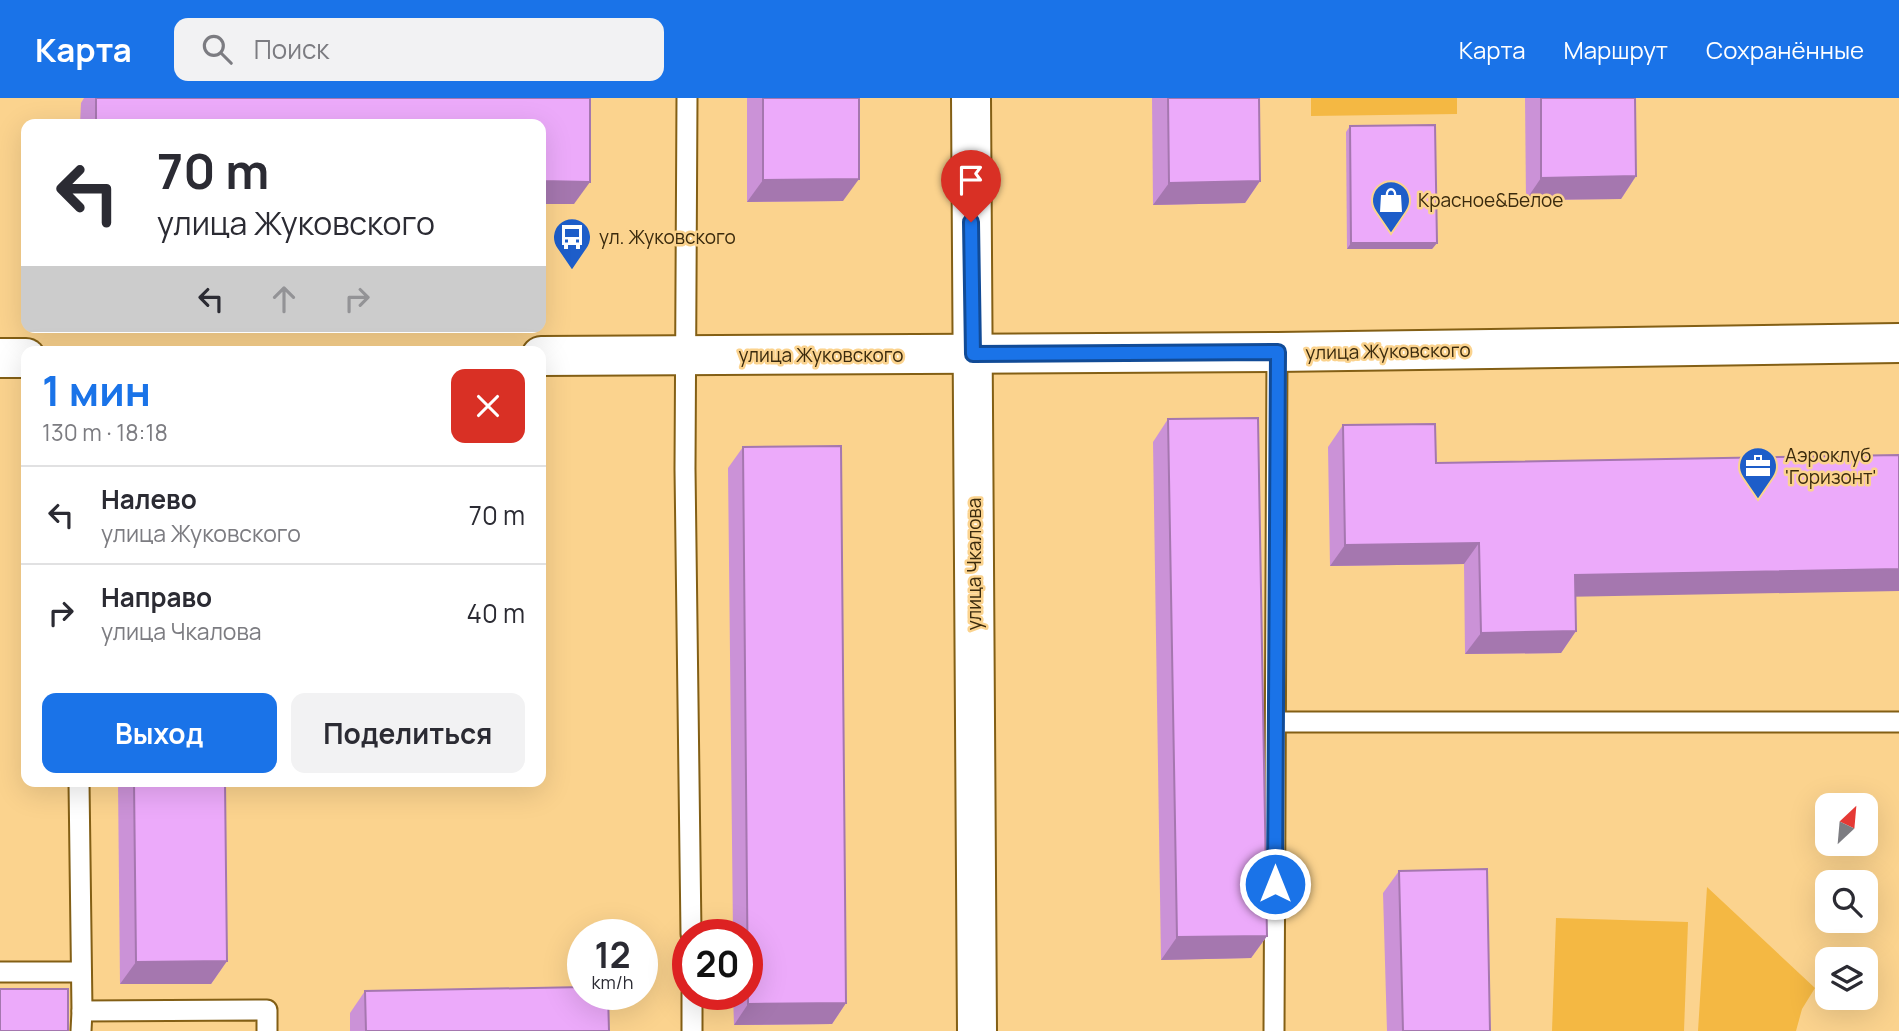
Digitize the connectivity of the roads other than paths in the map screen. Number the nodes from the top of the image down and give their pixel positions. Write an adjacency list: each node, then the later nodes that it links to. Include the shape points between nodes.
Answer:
1 (687, 98): 6 (lane)
2 (971, 98): 5 (street, улица Чкалова)
3 (1899, 343): 4 (street, улица Жуковского)
4 (1278, 352): 5 (street, улица Жуковского); 10 (lane)
5 (973, 354): 6 (street, улица Жуковского); 21 (street, улица Чкалова)
6 (688, 355): 7 (street, улица Жуковского); 13 (lane, via 685,469)
7 (546, 356)
8 (0, 358): 9 (street)
9 (21, 358)
10 (1276, 722): 11 (lane); 22 (lane)
11 (1899, 722)
12 (79, 787): 15 (lane)
13 (691, 919)
14 (0, 972): 15 (lane)
15 (81, 972): 17 (lane)
16 (692, 1010): 20 (lane)
17 (82, 1011): 18 (lane); 19 (lane, via 267,1010)
18 (82, 1031)
19 (267, 1031)
20 (692, 1031)
21 (977, 1031)
22 (1274, 1031)

